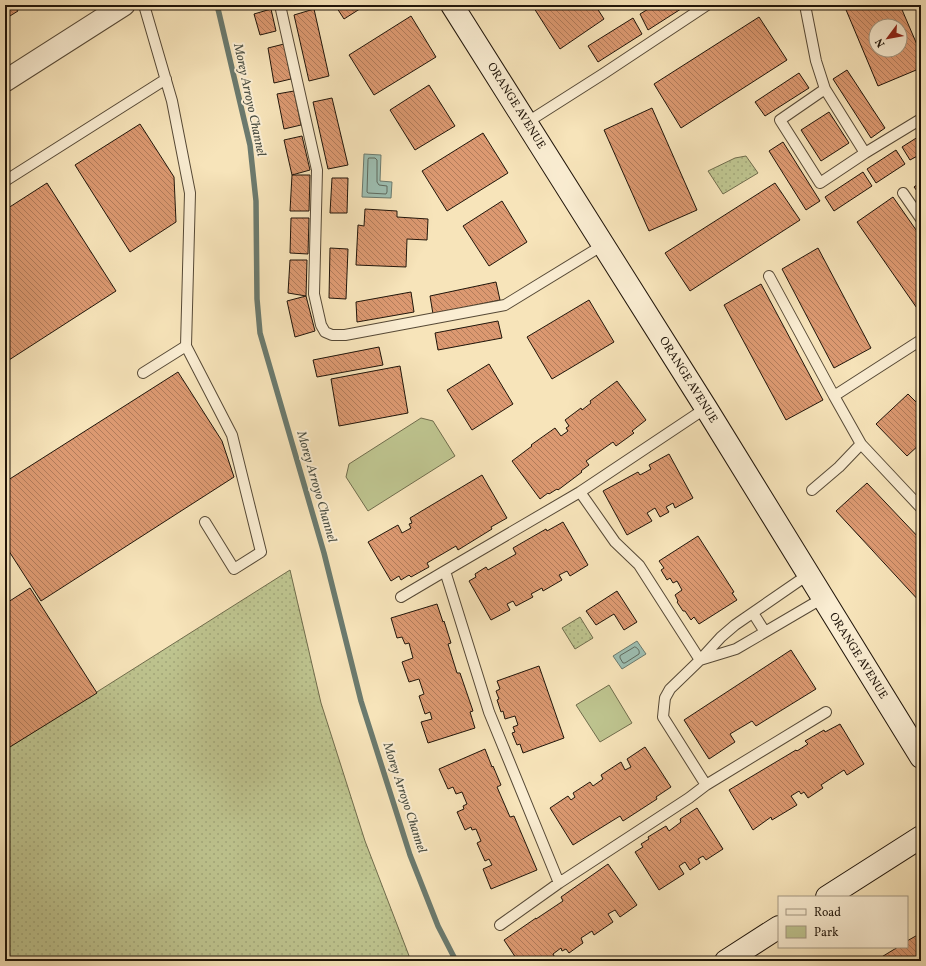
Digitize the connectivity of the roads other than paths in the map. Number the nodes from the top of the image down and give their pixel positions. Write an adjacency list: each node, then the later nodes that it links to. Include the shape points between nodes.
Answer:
1 (124, 5): 8 (street)
2 (144, 5): 7 (lane)
3 (280, 5): 16 (lane, via 317,170 314,294 325,332 345,335 505,305)
4 (452, 5): 11 (street, ORANGE AVENUE)
5 (707, 5): 11 (lane)
6 (805, 5): 9 (lane, via 816,61)
7 (166, 78): 13 (lane); 19 (lane, via 190,193)
8 (5, 81)
9 (826, 89): 12 (lane); 12 (lane, via 780,120 820,183)
10 (921, 119): 12 (lane)
11 (526, 123): 16 (street, ORANGE AVENUE)
12 (865, 153)
13 (5, 181)
14 (903, 193): 15 (lane)
15 (921, 219)
16 (603, 245): 22 (street, ORANGE AVENUE)
17 (769, 276): 21 (lane)
18 (921, 340): 21 (lane)
19 (186, 346): 20 (lane); 27 (lane, via 232,435 261,552 234,569)
20 (143, 374)
21 (834, 396): 23 (lane)
22 (706, 408): 25 (lane); 29 (street, ORANGE AVENUE)
23 (861, 444): 24 (lane); 26 (lane)
24 (812, 490)
25 (580, 492): 28 (lane); 34 (lane, via 615,542 639,565)
26 (921, 508)
27 (205, 522)
28 (445, 570): 30 (lane); 39 (lane, via 489,712)
29 (809, 574): 31 (street, ORANGE AVENUE); 32 (lane)
30 (401, 597)
31 (823, 598): 33 (lane); 36 (street, ORANGE AVENUE)
32 (753, 613): 33 (lane); 34 (lane, via 721,637)
33 (765, 632): 34 (lane, via 736,649)
34 (700, 660): 37 (lane, via 670,689 665,698 664,717)
35 (826, 712): 37 (lane)
36 (921, 758)
37 (706, 785): 39 (lane)
38 (921, 838): 40 (street)
39 (559, 883): 41 (lane)
40 (829, 896)
41 (500, 926)
42 (778, 928): 43 (street)
43 (726, 961)

